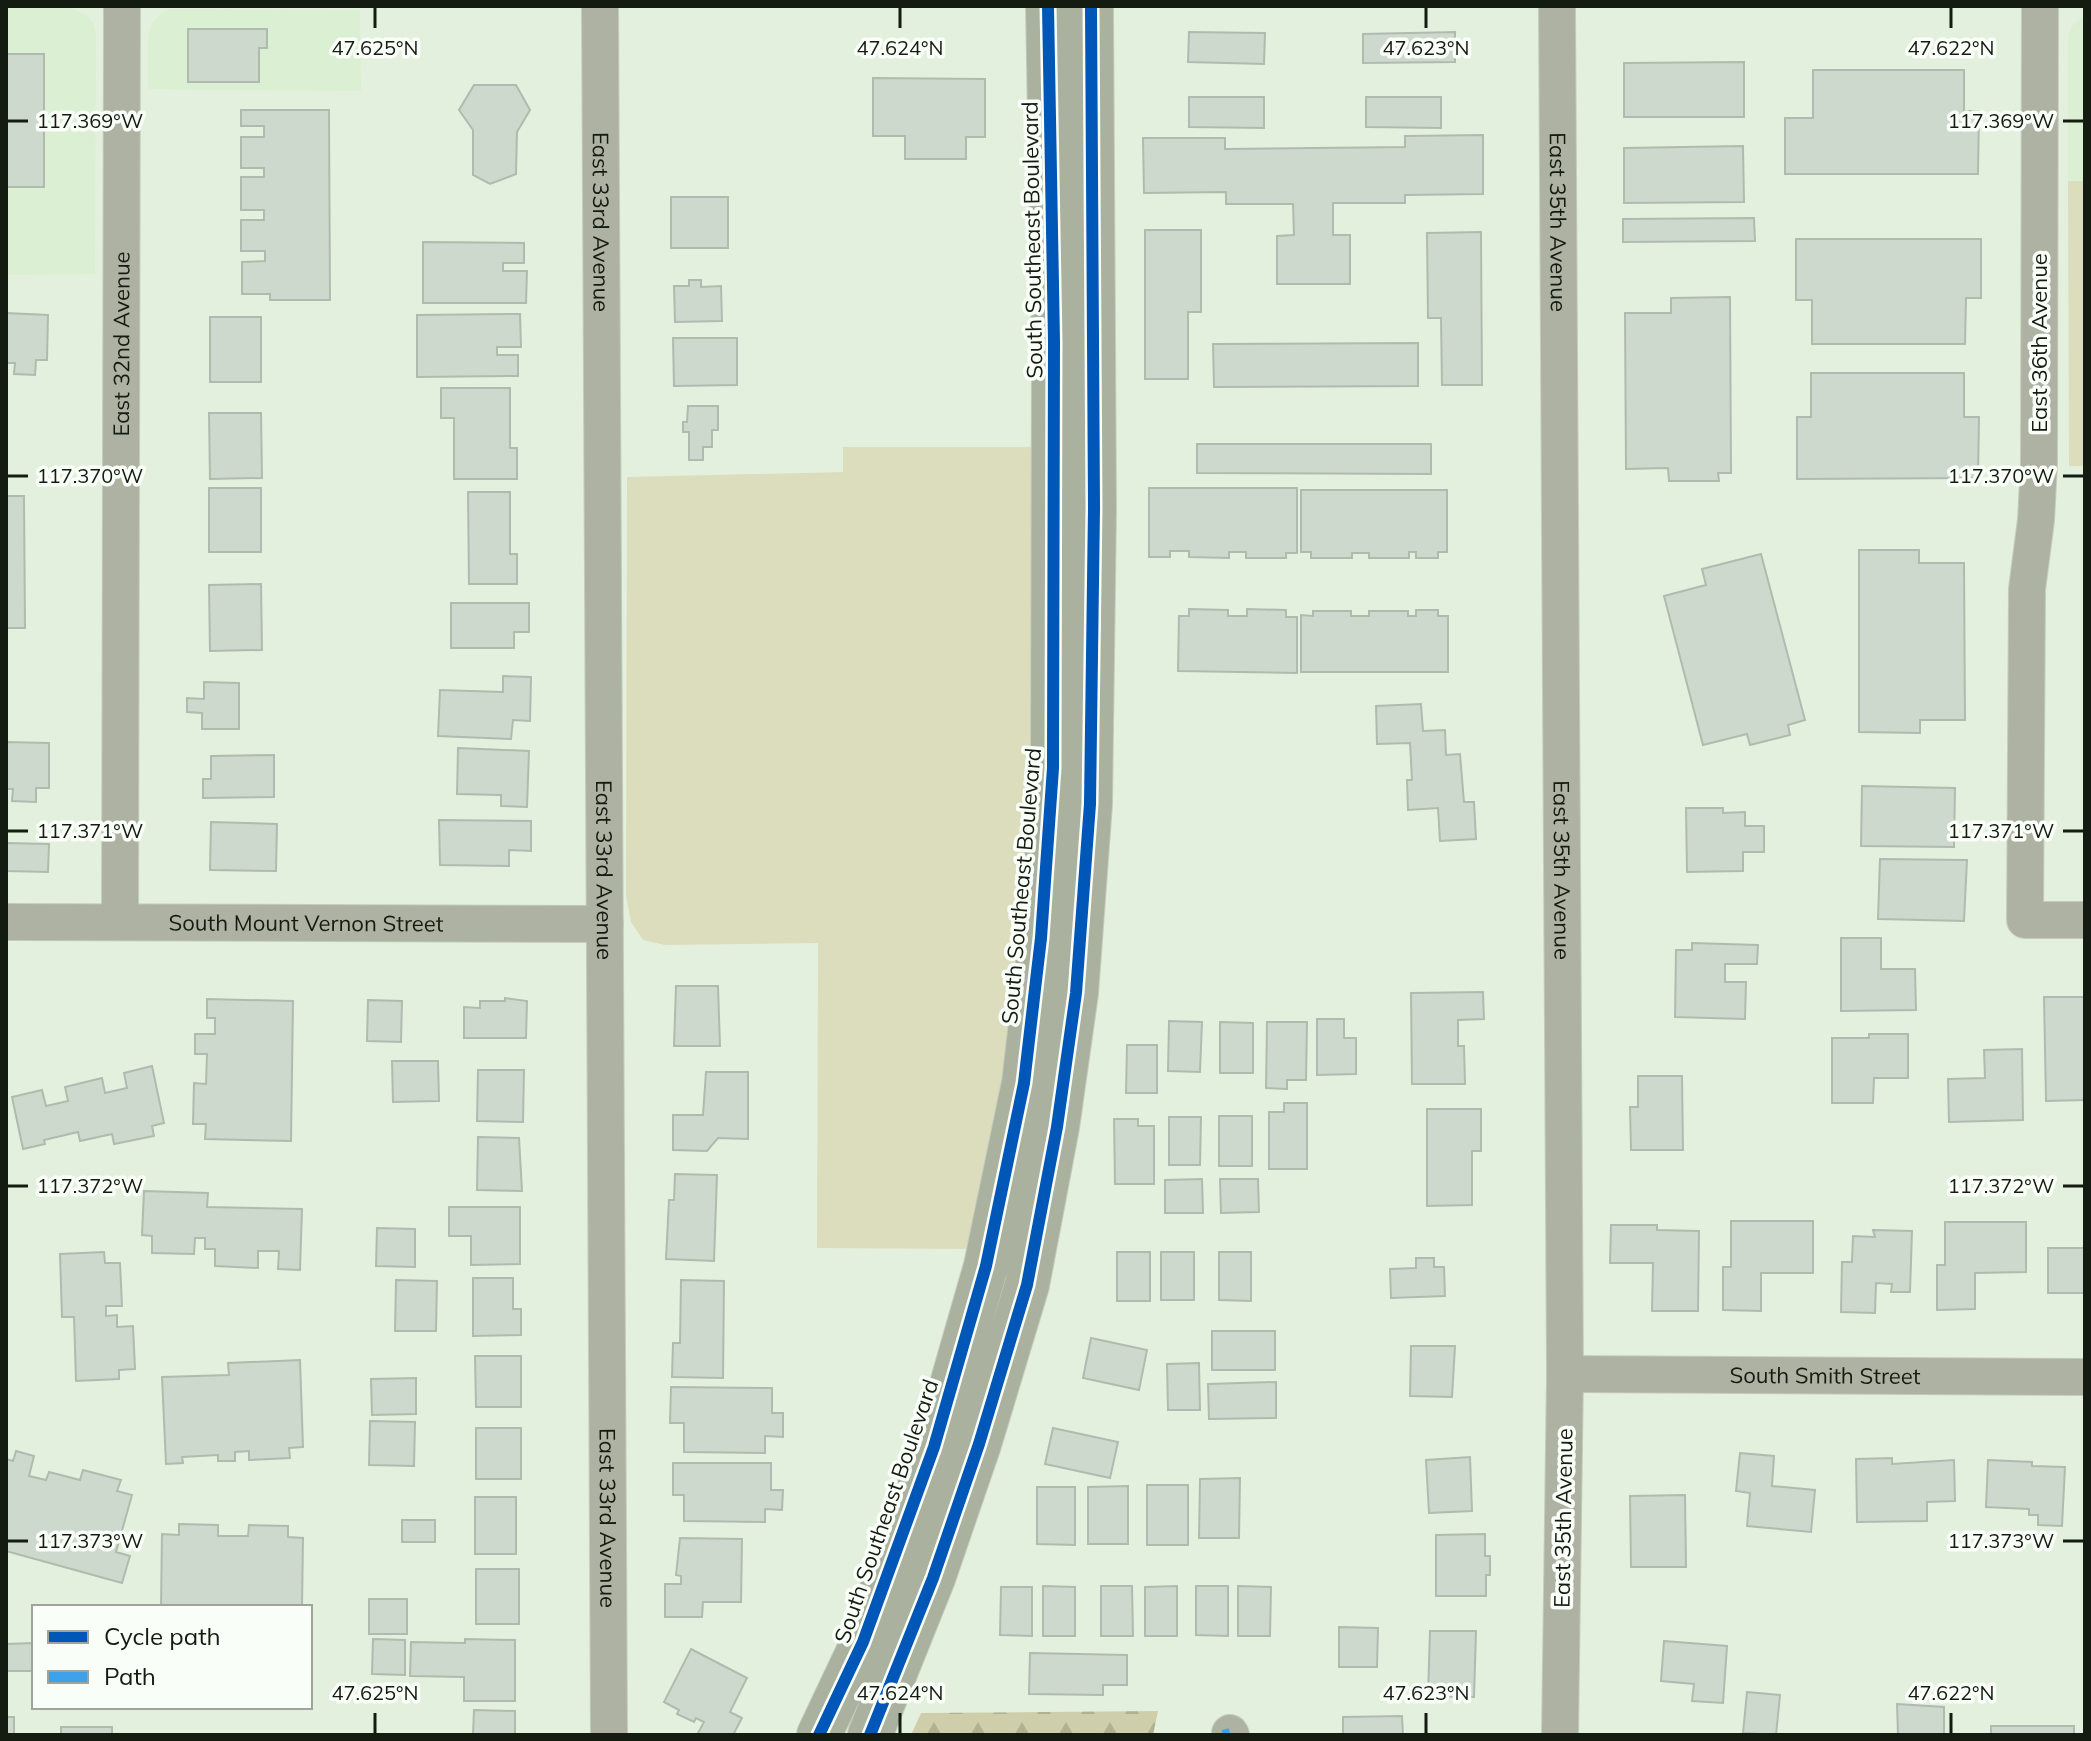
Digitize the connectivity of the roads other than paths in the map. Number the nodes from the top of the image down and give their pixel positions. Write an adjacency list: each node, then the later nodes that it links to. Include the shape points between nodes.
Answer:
1 (122, 6): 9 (street, East 32nd Avenue)
2 (600, 6): 10 (street, East 33rd Avenue)
3 (1048, 6): 14 (main road, South Southeast Boulevard, via 1053,768 1024,1083 986,1266 934,1447 863,1642)
4 (1091, 6): 15 (main road, via 1090,804 1076,993 1027,1285 933,1578)
5 (1557, 6): 11 (street, East 35th Avenue)
6 (2040, 6): 7 (street, East 36th Avenue, via 2039,462 2027,589 2025,920)
7 (2085, 920)
8 (6, 922): 9 (street, South Mount Vernon Street)
9 (120, 922): 10 (street, South Mount Vernon Street)
10 (605, 924): 13 (street, East 33rd Avenue)
11 (1565, 1374): 12 (street, South Smith Street); 16 (street, East 35th Avenue)
12 (2085, 1377)
13 (609, 1735)
14 (819, 1735)
15 (870, 1735)
16 (1560, 1735)

